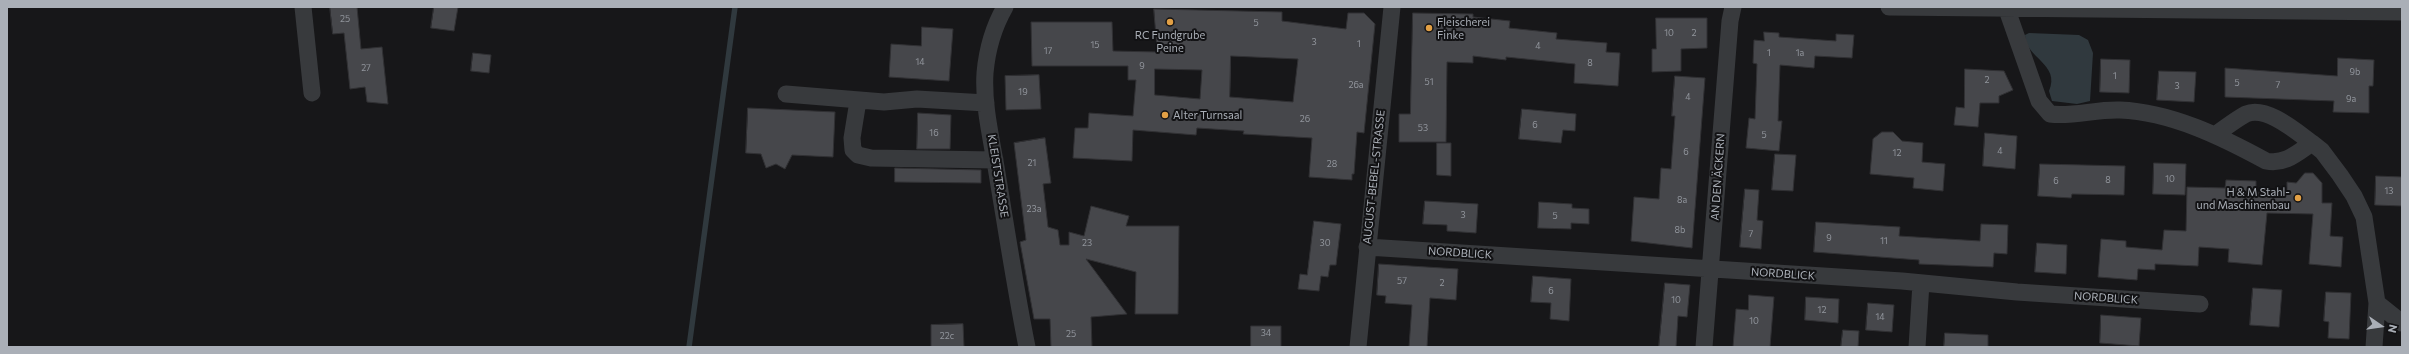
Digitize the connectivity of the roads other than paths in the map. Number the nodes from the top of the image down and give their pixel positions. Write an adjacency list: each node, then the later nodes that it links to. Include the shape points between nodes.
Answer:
1 (303, 7): 8 (street)
2 (1005, 7): 11 (street, KLEISTSTRASSE, via 996,21 988,47)
3 (1392, 7): 15 (street, AUGUST-BEBEL-STRASSE)
4 (1733, 7): 16 (street, AN DEN ÄCKERN)
5 (1889, 7): 6 (street)
6 (2006, 8): 7 (street); 12 (street, via 2039,101 2050,114 2065,116 2106,110 2134,111)
7 (2402, 12)
8 (312, 93)
9 (786, 94): 10 (street)
10 (858, 101): 11 (street, via 917,99); 14 (street, via 852,138 853,150 858,155 871,158)
11 (986, 103): 14 (street, KLEISTSTRASSE)
12 (2215, 135): 13 (street, via 2275,163 2287,160); 13 (street, via 2247,114 2258,113 2275,117)
13 (2312, 143): 18 (street, via 2322,151 2340,175 2364,217)
14 (995, 160): 21 (street, KLEISTSTRASSE)
15 (1367, 247): 16 (street, NORDBLICK); 22 (street, AUGUST-BEBEL-STRASSE)
16 (1711, 269): 17 (street, NORDBLICK); 23 (street, AN DEN ÄCKERN)
17 (1922, 283): 19 (street, NORDBLICK); 24 (street)
18 (2377, 303): 20 (street); 25 (street)
19 (2200, 304)
20 (2402, 323)
21 (1027, 347)
22 (1358, 347)
23 (1704, 347)
24 (1917, 347)
25 (2374, 347)

